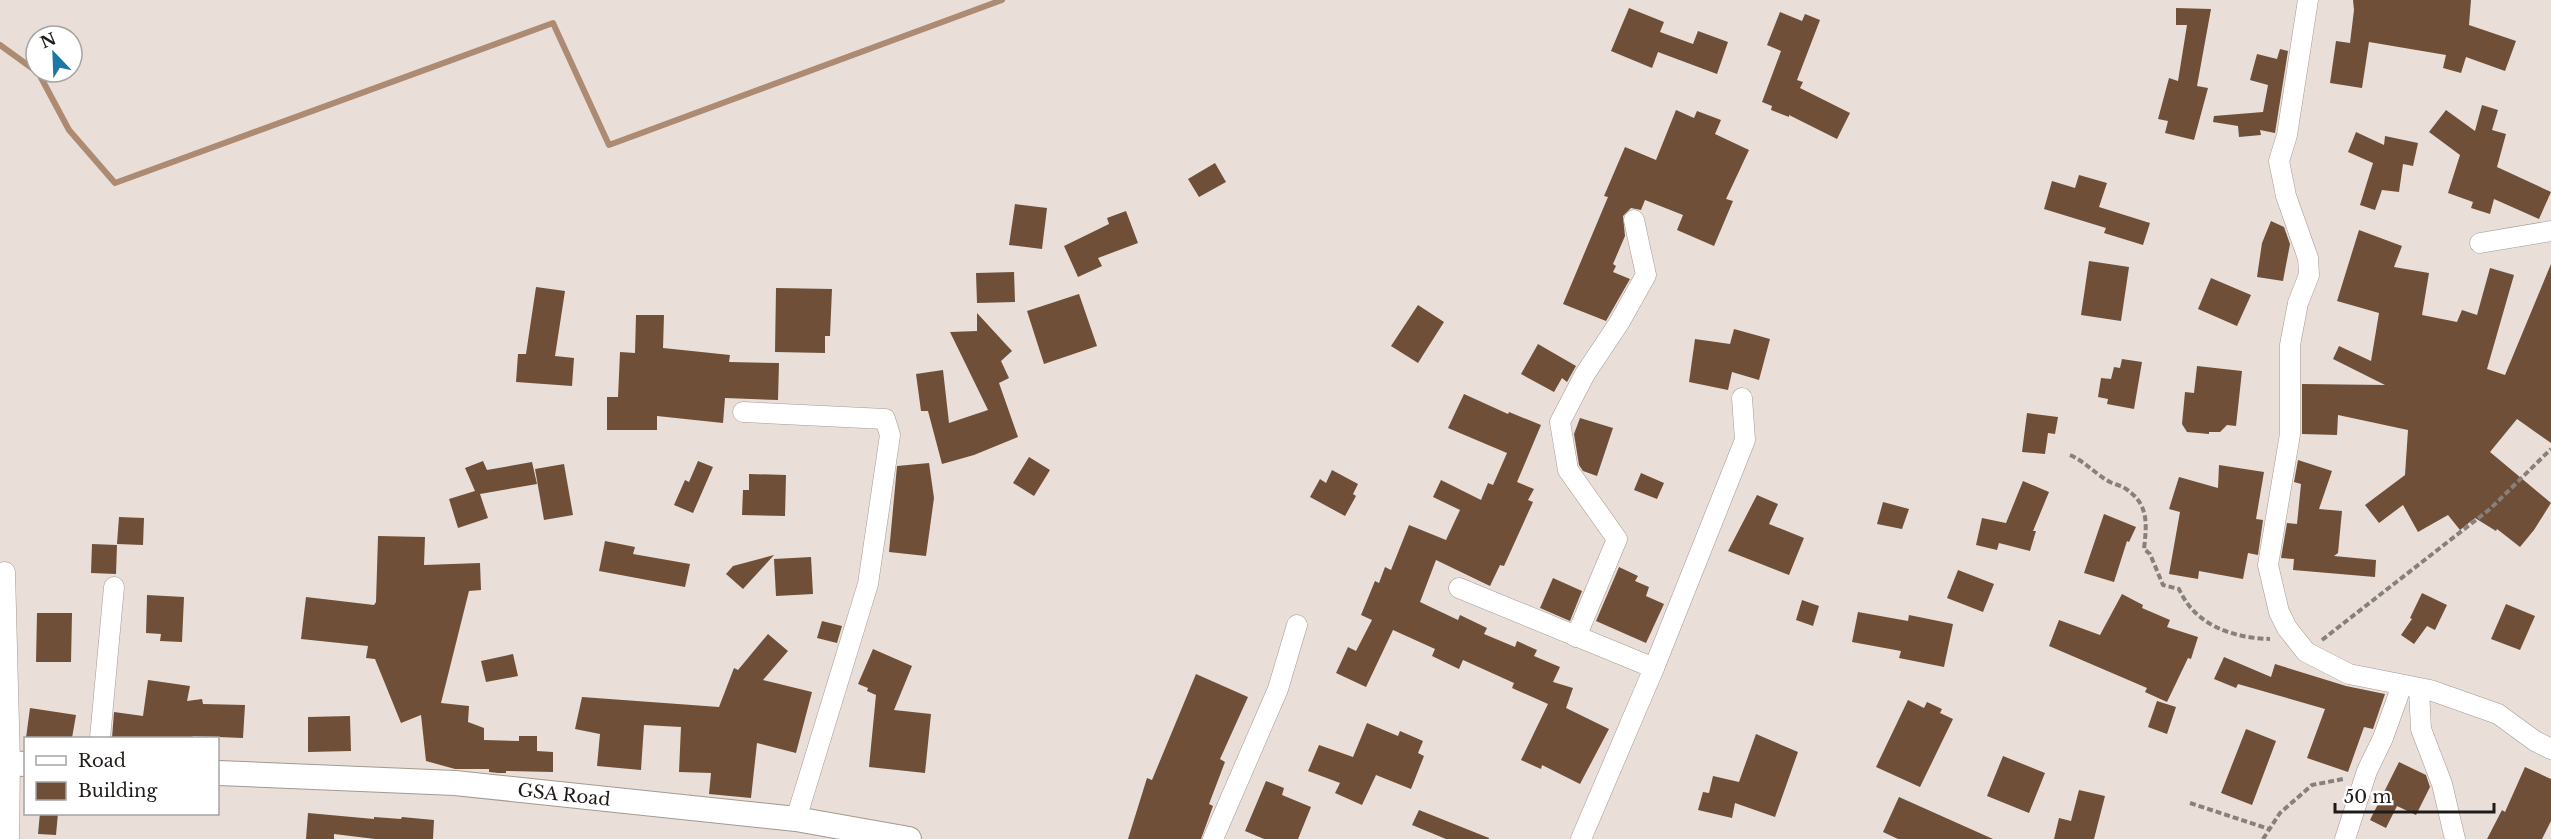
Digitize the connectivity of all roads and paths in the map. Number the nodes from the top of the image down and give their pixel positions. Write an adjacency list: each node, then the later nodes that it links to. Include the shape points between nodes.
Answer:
1 (2308, 0): 14 (street, via 2297,80 2279,161 2286,196 2308,258 2309,275 2298,303 2290,345 2290,434 2268,565 2279,612)
2 (1634, 220): 13 (street, via 1646,276 1560,422 1568,470 1617,539)
3 (2551, 231): 4 (street)
4 (2480, 243)
5 (1742, 398): 15 (street, via 1745,440)
6 (743, 412): 23 (street, via 885,419 890,435 868,584)
7 (2551, 449): 14 (path, via 2490,509)
8 (2070, 455): 14 (path, via 2084,460 2109,482 2136,497 2147,519 2144,549 2163,585 2179,589 2192,612 2209,625 2251,638 2290,635)
9 (5, 572): 19 (street)
10 (114, 587): 17 (street)
11 (1459, 588): 13 (street)
12 (1297, 625): 27 (street, via 1274,700)
13 (1576, 637): 15 (street)
14 (2306, 652): 16 (street, via 2349,674)
15 (1654, 668): 28 (street)
16 (2411, 687): 18 (street, via 2498,714); 20 (street); 31 (street)
17 (100, 737)
18 (2551, 749)
19 (12, 764): 25 (street)
20 (2367, 771): 24 (path, via 2312,785 2292,801); 30 (street)
21 (219, 773): 23 (street, GSA Road, via 455,783)
22 (2190, 803): 24 (path)
23 (796, 819): 26 (street, GSA Road)
24 (2269, 829): 29 (path)
25 (9, 839)
26 (909, 839)
27 (1214, 839)
28 (1581, 839)
29 (2263, 839)
30 (2345, 839)
31 (2456, 839)

